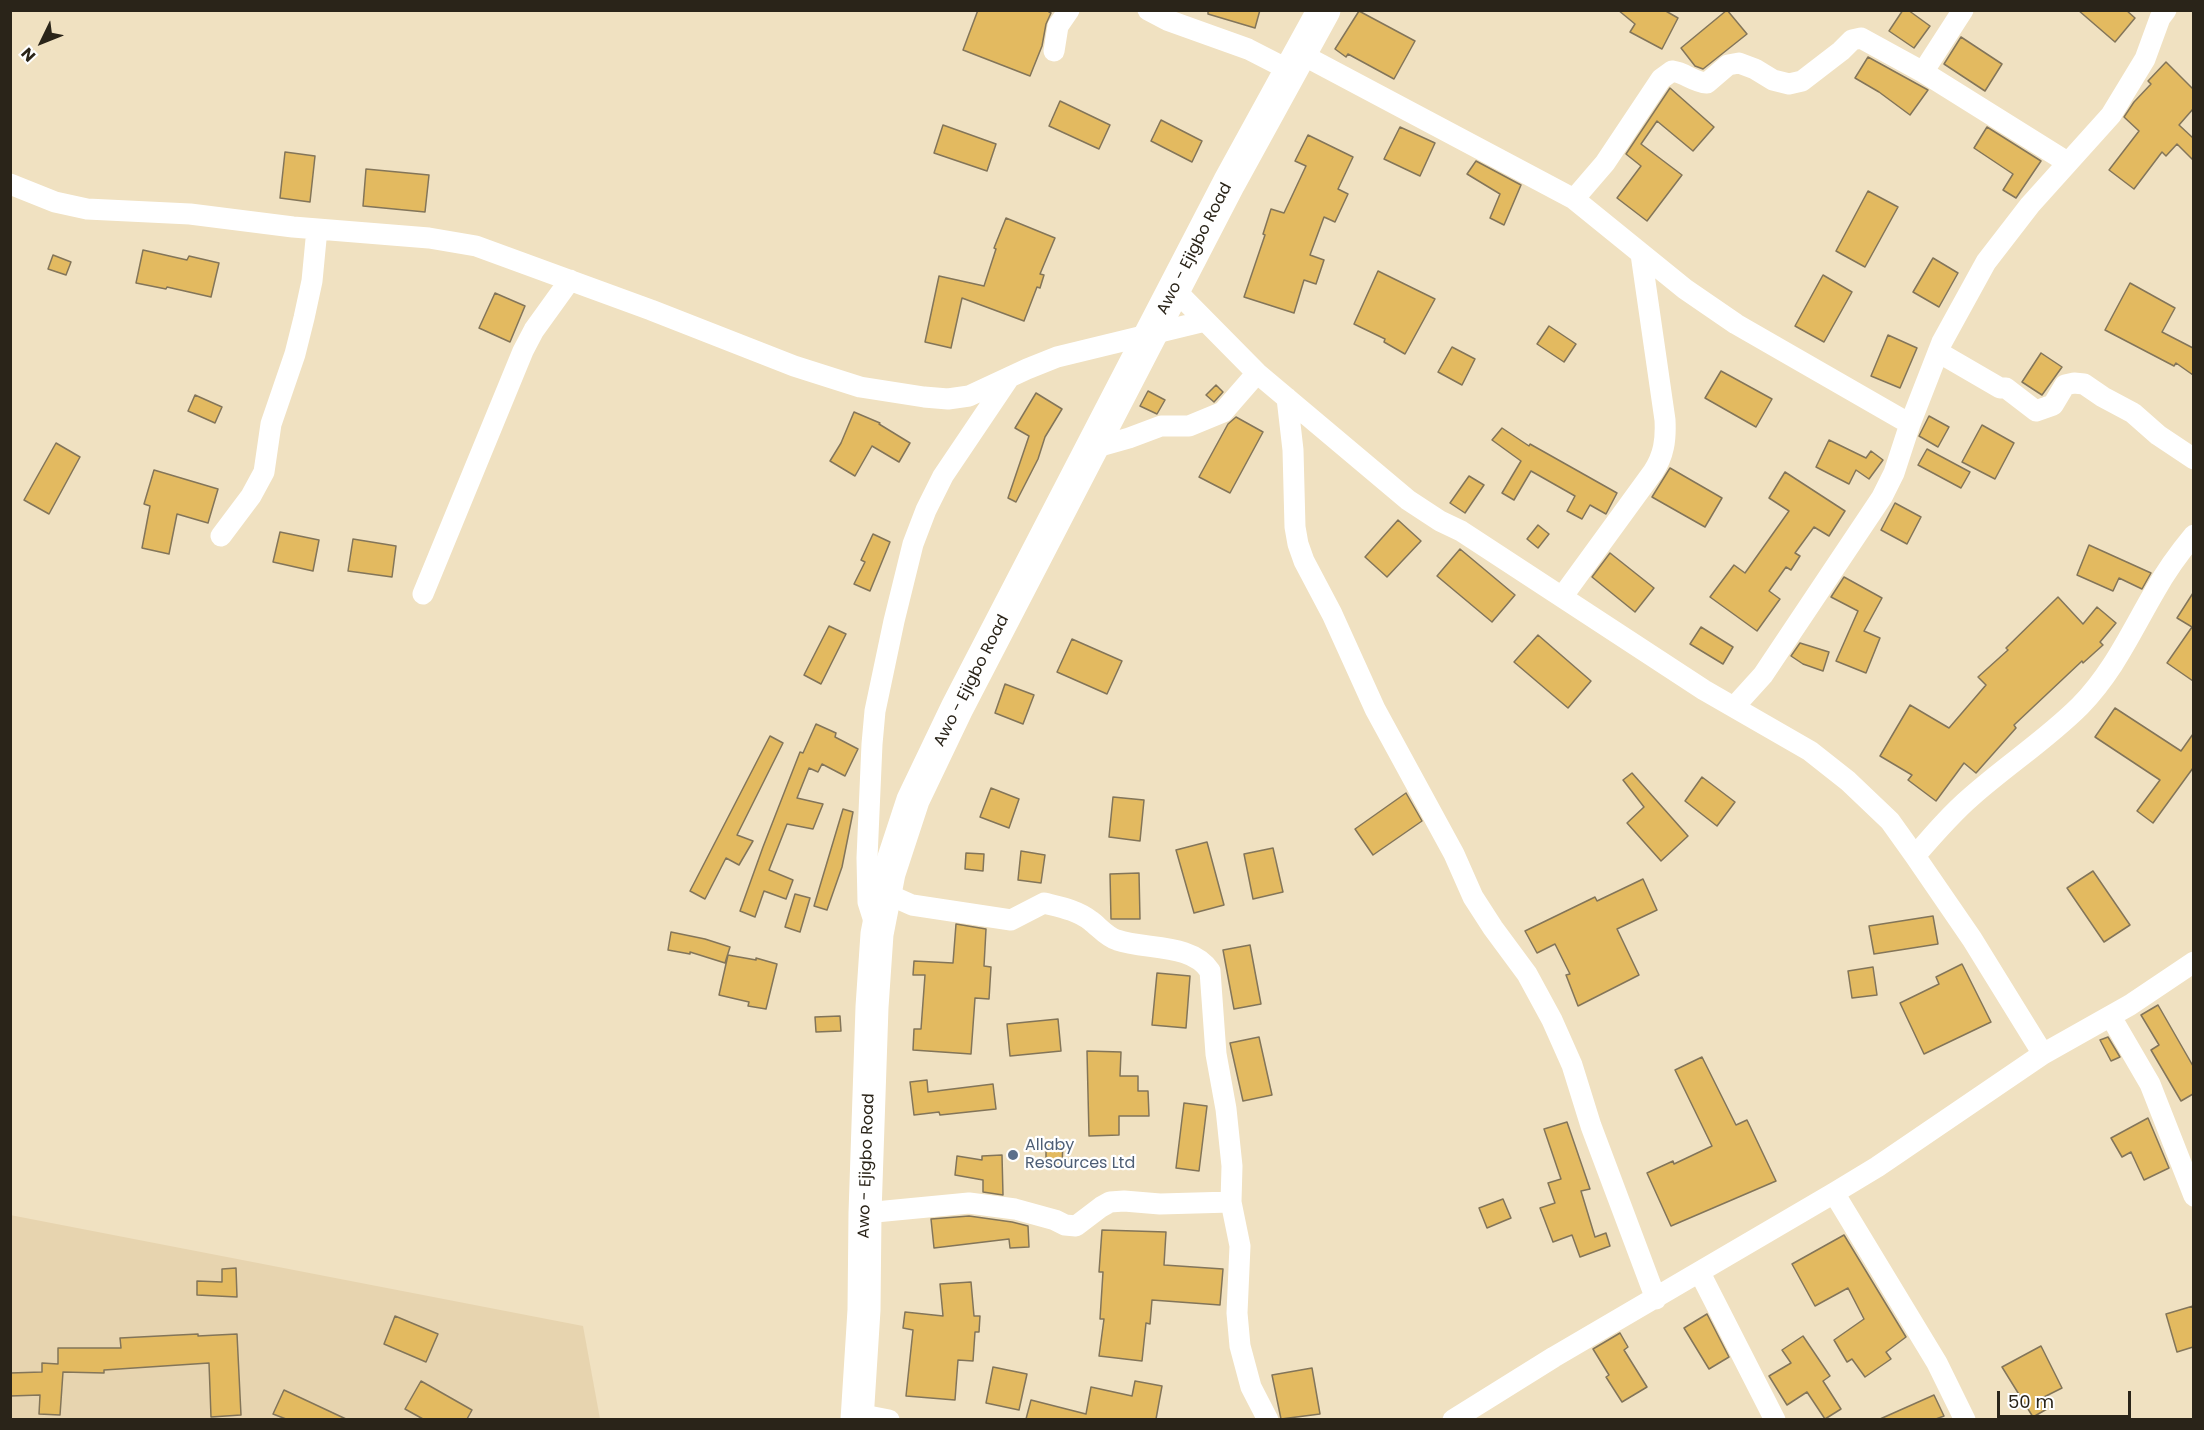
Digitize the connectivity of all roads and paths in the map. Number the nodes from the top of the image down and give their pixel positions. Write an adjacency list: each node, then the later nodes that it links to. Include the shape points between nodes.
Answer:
1 (1069, 10): 6 (street, via 1058,26)
2 (1148, 10): 7 (street, via 1167,20)
3 (1324, 10): 7 (main road, Awo - Ejigbo Road)
4 (1963, 10): 8 (street)
5 (2166, 10): 9 (street, via 2145,59 2111,115)
6 (1054, 51)
7 (1296, 63): 11 (street); 15 (main road, Awo - Ejigbo Road)
8 (1923, 72): 9 (street); 11 (street, via 1861,38 1852,40 1802,81 1789,84 1739,63 1728,65 1707,83 1672,71 1660,79 1605,163)
9 (2067, 162): 18 (street, via 1986,262)
10 (10, 184): 12 (street, via 55,202 87,209 190,214)
11 (1574, 199): 13 (street)
12 (317, 229): 14 (street, via 476,246); 25 (street, via 312,281 295,354 271,424 264,472)
13 (1641, 254): 22 (street, via 1736,324); 28 (street, via 1666,442 1653,472)
14 (570, 280): 20 (street, via 794,366 860,387 948,399 969,396); 27 (street, via 523,351)
15 (1174, 289): 16 (street); 17 (main road, Awo - Ejigbo Road)
16 (1205, 321): 17 (street); 19 (street)
17 (1150, 335): 20 (street, via 1057,357); 23 (main road, Awo - Ejigbo Road)
18 (1938, 352): 22 (street); 24 (street, via 2006,388 2036,411 2053,405 2065,385 2084,384 2133,413)
19 (1257, 373): 21 (street); 23 (street, via 1223,412 1189,426 1161,426)
20 (1010, 377): 32 (street, via 926,510 913,544 894,621 872,744 868,902)
21 (1287, 398): 28 (street, via 1408,500); 41 (street, via 1295,527 1304,561 1375,709 1473,897 1527,974 1552,1020 1572,1065)
22 (1910, 424): 29 (street, via 1882,497 1763,675)
23 (1090, 449): 31 (main road, Awo - Ejigbo Road, via 914,800)
24 (2193, 459)
25 (221, 536)
26 (2193, 536): 30 (street, via 2173,561 2100,684 2061,723 1971,797)
27 (423, 594)
28 (1562, 597): 29 (street)
29 (1734, 707): 30 (street, via 1810,751 1848,781 1890,822)
30 (1916, 856): 35 (street)
31 (885, 893): 32 (main road, Awo - Ejigbo Road); 38 (street, via 912,905 1011,920 1044,903 1071,910 1113,939 1189,954 1205,963 1210,971 1216,1054 1231,1155)
32 (877, 934): 39 (main road, Awo - Ejigbo Road)
33 (2193, 962): 34 (street)
34 (2110, 1017): 35 (street); 37 (street, via 2150,1084)
35 (2043, 1054): 36 (street)
36 (1834, 1193): 40 (street); 46 (street, via 1937,1363)
37 (2193, 1196)
38 (1231, 1202): 39 (street, via 1110,1202 1076,1226 1016,1209 969,1203); 43 (street, via 1240,1246 1240,1346 1251,1387)
39 (865, 1213): 42 (main road, Awo - Ejigbo Road)
40 (1700, 1273): 41 (street); 45 (street)
41 (1656, 1299): 44 (street)
42 (868, 1418)
43 (1268, 1419)
44 (1453, 1419)
45 (1776, 1419)
46 (1965, 1419)

